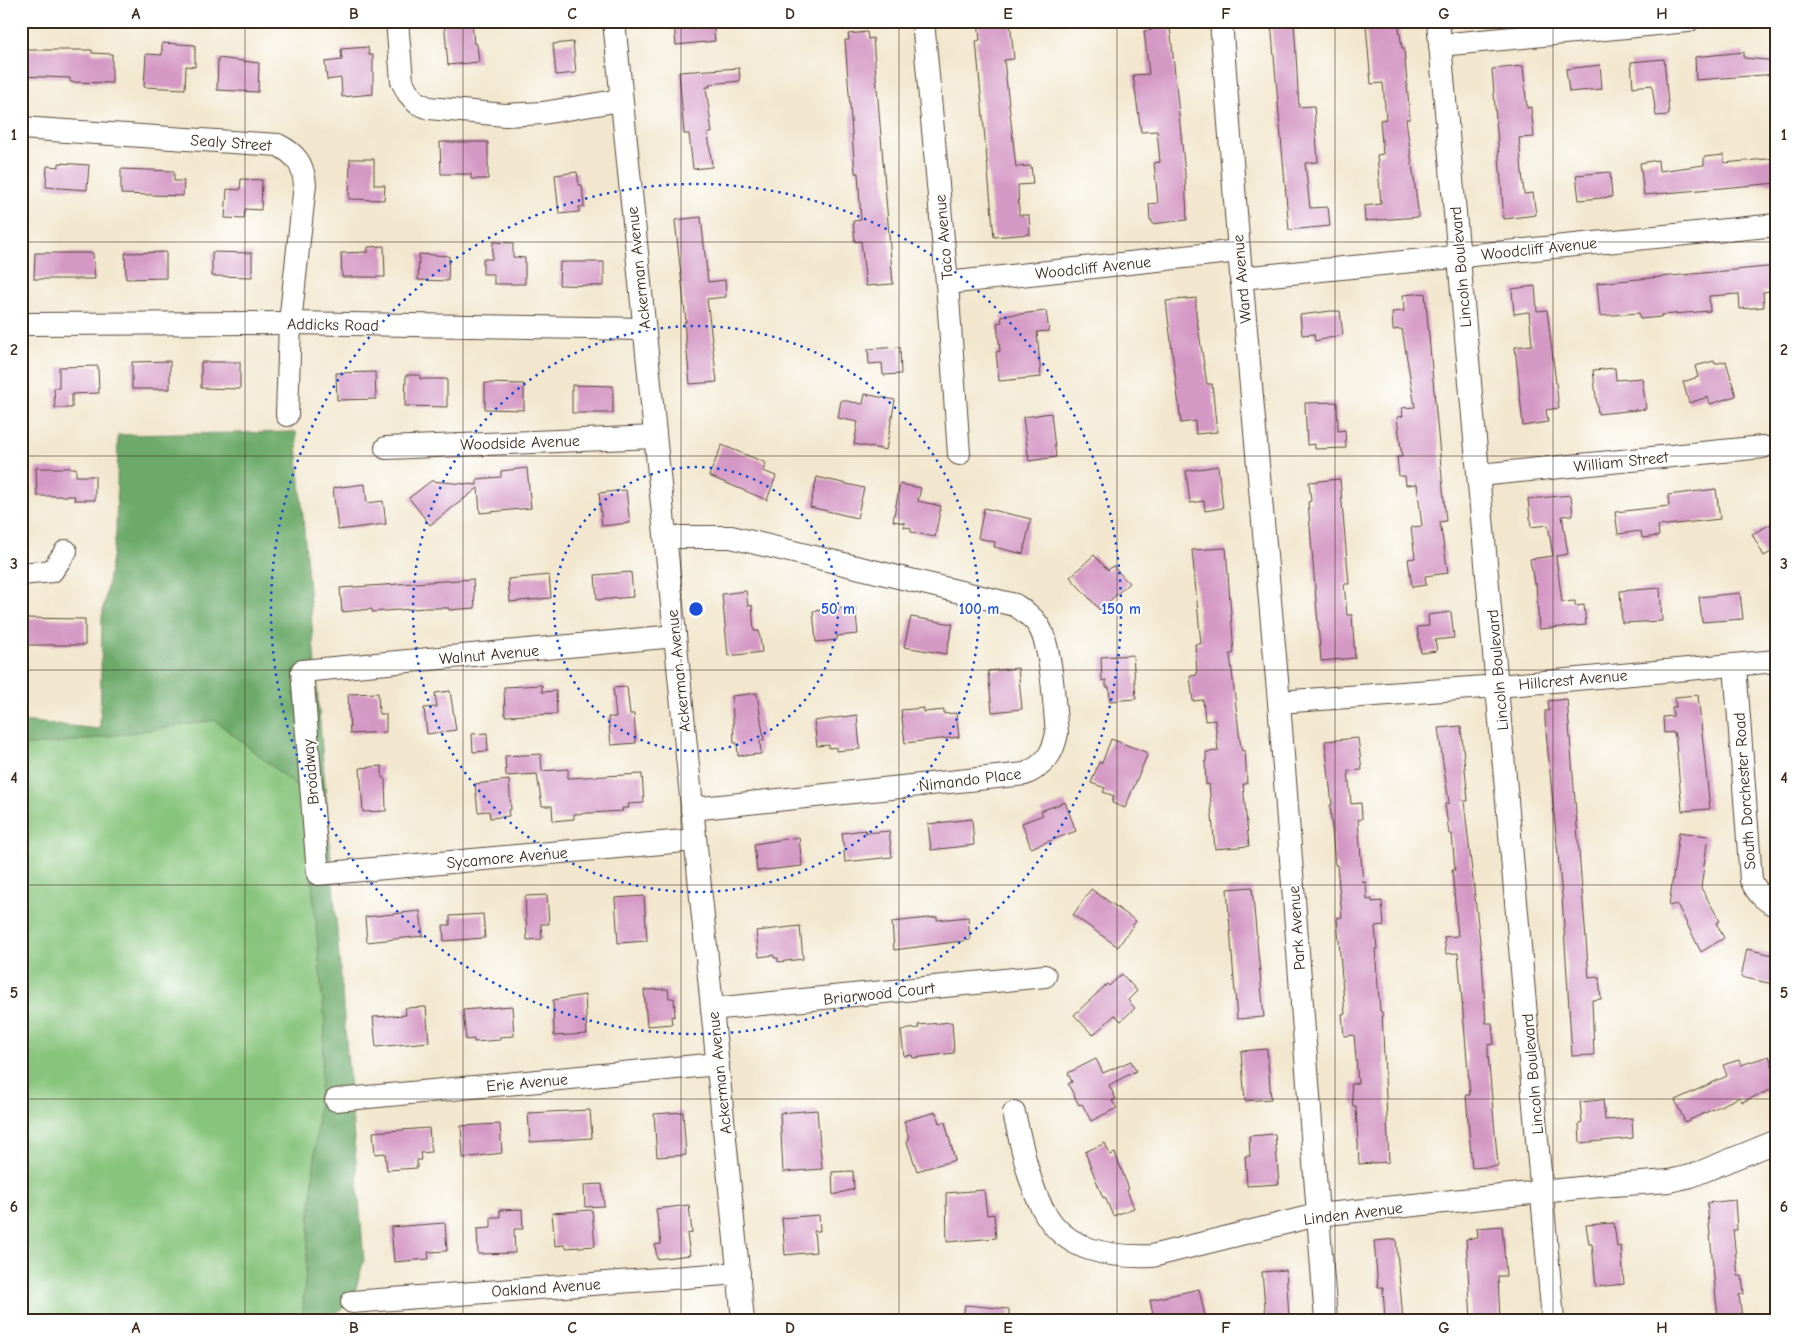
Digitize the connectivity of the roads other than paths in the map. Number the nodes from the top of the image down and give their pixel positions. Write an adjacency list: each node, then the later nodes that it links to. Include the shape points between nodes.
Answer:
1 (397, 21): 8 (street, via 402,81 412,98 429,108 486,114 543,114)
2 (614, 21): 8 (street, Ackerman Avenue)
3 (923, 21): 14 (street, Taco Avenue)
4 (1221, 21): 11 (street, Ward Avenue)
5 (1438, 21): 7 (street, Lincoln Boulevard)
6 (1688, 21): 7 (street)
7 (1440, 45): 12 (street, Lincoln Boulevard)
8 (622, 100): 17 (street, Ackerman Avenue)
9 (21, 128): 15 (street, Sealy Street, via 278,145 290,151 299,160 305,184)
10 (1777, 224): 12 (street, Woodcliff Avenue)
11 (1239, 251): 13 (street, Ward Avenue); 14 (street, Woodcliff Avenue)
12 (1459, 256): 13 (street, Woodcliff Avenue); 23 (street, Lincoln Boulevard)
13 (1241, 278): 24 (street, Ward Avenue)
14 (947, 283): 22 (street, Taco Avenue)
15 (290, 323): 16 (street, Addicks Road); 17 (street, Addicks Road); 18 (street, Sealy Street)
16 (21, 324)
17 (644, 329): 19 (street, Ackerman Avenue)
18 (286, 415)
19 (655, 437): 21 (street, Woodside Avenue); 25 (street, Ackerman Avenue)
20 (1763, 447): 23 (street, William Street)
21 (386, 448)
22 (959, 454)
23 (1479, 475): 32 (street, Lincoln Boulevard)
24 (1264, 536): 33 (street, Park Avenue)
25 (665, 537): 28 (street, Ackerman Avenue); 34 (street, Nimando Place, via 731,537 1015,605 1034,620 1046,641 1057,733 1048,759 1025,774)
26 (66, 551): 27 (street, via 52,570)
27 (21, 574)
28 (675, 636): 31 (street, Walnut Avenue); 34 (street, Ackerman Avenue)
29 (1777, 661): 30 (street, Hillcrest Avenue)
30 (1735, 665): 32 (street, Hillcrest Avenue); 37 (street, South Dorchester Road, via 1751,880 1756,891)
31 (302, 671): 36 (street, Broadway)
32 (1498, 686): 33 (street, Hillcrest Avenue); 44 (street, Lincoln Boulevard)
33 (1279, 702): 45 (street, Park Avenue)
34 (692, 809): 35 (street, Ackerman Avenue)
35 (695, 840): 36 (street, Sycamore Avenue); 39 (street, Ackerman Avenue)
36 (318, 874)
37 (1777, 906)
38 (1045, 976): 39 (street, Briarwood Court)
39 (712, 1009): 40 (street, Ackerman Avenue)
40 (718, 1064): 41 (street, Erie Avenue); 46 (street, Ackerman Avenue)
41 (336, 1100)
42 (1014, 1113): 45 (street, Linden Avenue, via 1028,1173 1042,1210 1052,1226 1063,1236 1103,1253 1125,1257 1152,1256)
43 (1776, 1147): 44 (street, Linden Avenue, via 1669,1181)
44 (1542, 1192): 45 (street, Linden Avenue); 50 (street, Lincoln Boulevard)
45 (1317, 1215): 49 (street, Park Avenue)
46 (739, 1273): 47 (street, Oakland Avenue); 48 (street, Ackerman Avenue)
47 (352, 1302)
48 (744, 1320)
49 (1326, 1320)
50 (1553, 1320)

